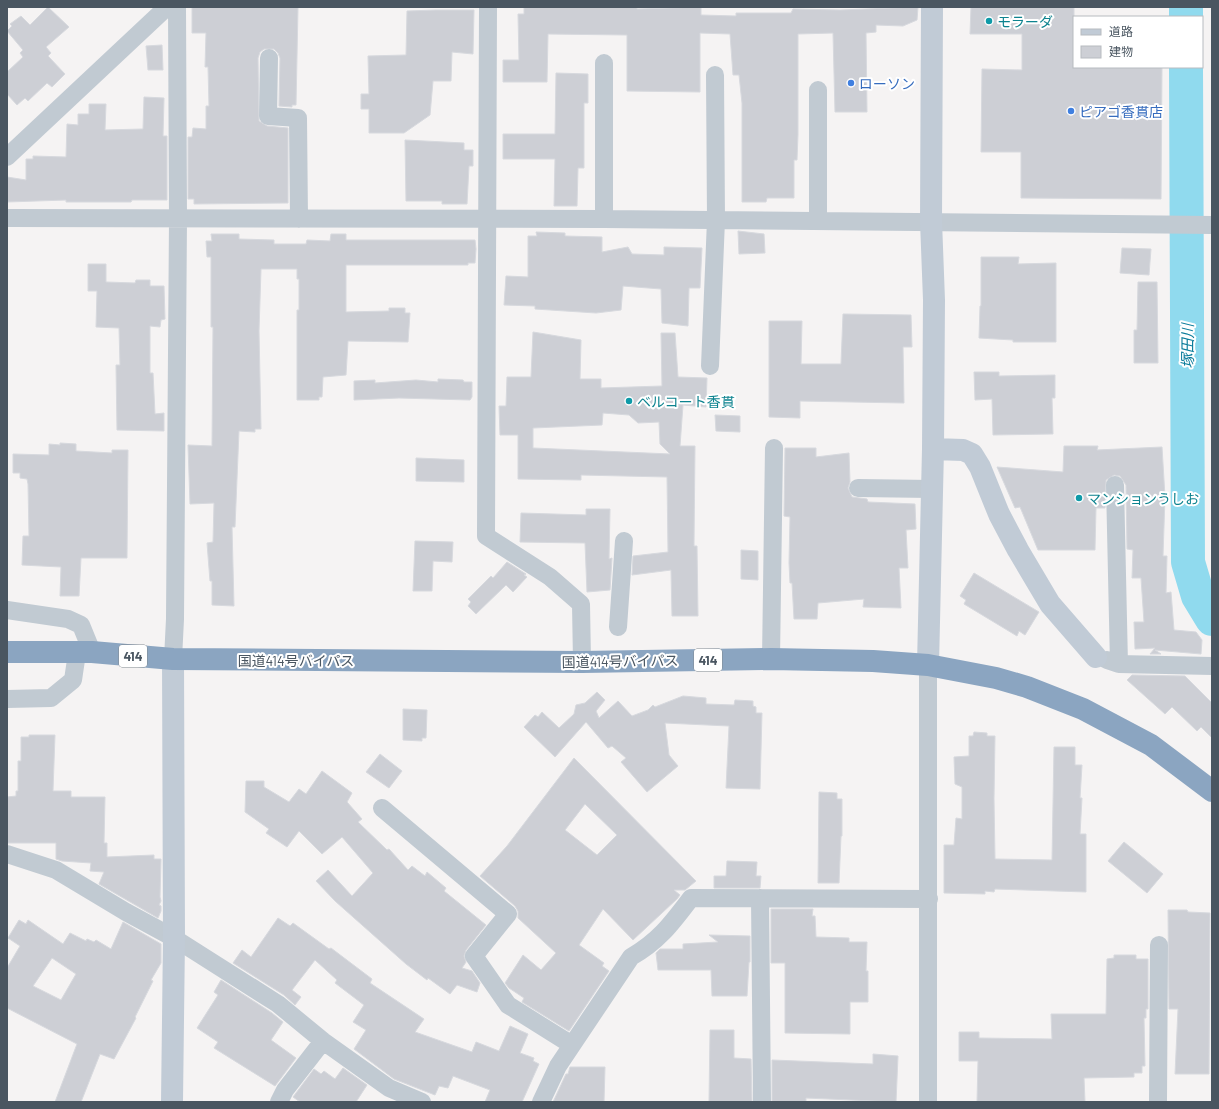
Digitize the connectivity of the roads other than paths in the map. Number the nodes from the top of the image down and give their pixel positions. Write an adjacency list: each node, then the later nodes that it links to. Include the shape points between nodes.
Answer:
1 (167, 7): 9 (street)
2 (177, 7): 12 (street)
3 (488, 7): 11 (street)
4 (932, 7): 17 (street)
5 (269, 58): 13 (street, via 268,116 298,118)
6 (604, 63): 14 (street)
7 (715, 75): 15 (street)
8 (818, 90): 16 (street)
9 (7, 157)
10 (7, 218): 12 (street)
11 (486, 218): 13 (street); 14 (street); 33 (street, via 486,536 550,577 581,604)
12 (178, 219): 13 (street); 31 (street, via 176,604)
13 (299, 219)
14 (604, 219): 15 (street)
15 (716, 220): 16 (street); 19 (street)
16 (818, 221): 17 (street)
17 (931, 221): 18 (street); 21 (street, via 934,300)
18 (1210, 225)
19 (710, 366)
20 (774, 448): 32 (street)
21 (933, 449): 24 (street); 30 (street, via 963,450 972,454 1018,550 1050,604)
22 (1115, 485): 34 (street)
23 (858, 488): 24 (street)
24 (932, 489): 35 (street)
25 (624, 541): 27 (street)
26 (7, 610): 29 (street, via 68,619 81,625)
27 (618, 627)
28 (7, 652): 29 (highway, 国道414号バイパス / 414)
29 (85, 653): 31 (highway, 国道414号バイパス / 414); 37 (street, via 73,680 51,698)
30 (1096, 657): 34 (street)
31 (173, 659): 33 (highway, 国道414号バイパス / 414); 43 (street)
32 (771, 659): 33 (highway, 国道414号バイパス / 414); 35 (highway, 国道414号バイパス / 414)
33 (582, 662)
34 (1119, 664): 36 (street)
35 (928, 665): 38 (highway, 国道414号バイパス / 414, via 996,678 1083,709 1151,745); 42 (street)
36 (1212, 666)
37 (7, 699)
38 (1212, 791)
39 (382, 808): 46 (street, via 508,914 474,956 508,1005)
40 (7, 854): 43 (street, via 56,870)
41 (760, 898): 42 (street); 46 (street, via 691,898 650,946 631,957); 51 (street)
42 (929, 899): 52 (street)
43 (174, 938): 45 (street, via 278,1004); 47 (street)
44 (1159, 945): 53 (street)
45 (323, 1041): 48 (street, via 285,1090); 49 (street, via 390,1088)
46 (572, 1045): 50 (street, via 558,1066)
47 (172, 1102)
48 (279, 1102)
49 (422, 1102)
50 (541, 1102)
51 (762, 1102)
52 (928, 1102)
53 (1158, 1102)

